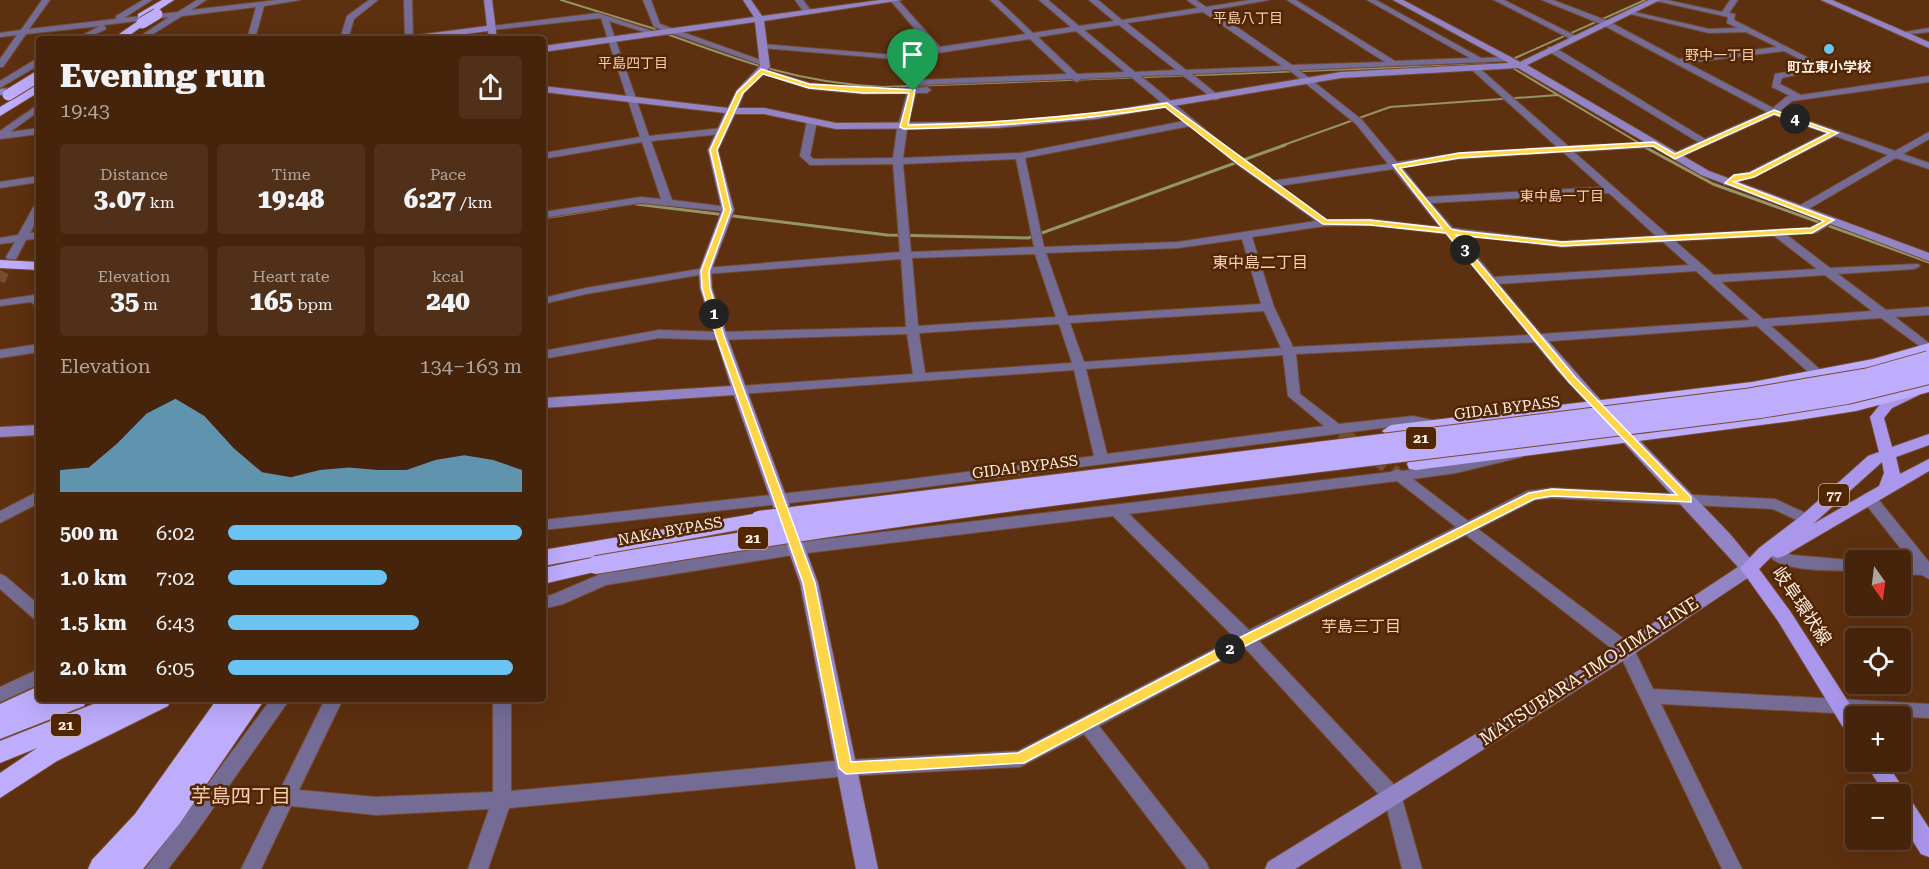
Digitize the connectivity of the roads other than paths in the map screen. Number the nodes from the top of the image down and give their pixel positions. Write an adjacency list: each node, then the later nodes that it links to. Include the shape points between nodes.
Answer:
1 (46, 0): 44 (street)
2 (148, 0): 36 (street)
3 (169, 0): 35 (highway)
4 (179, 0): 35 (highway, bridge)
5 (202, 0): 31 (street)
6 (293, 0): 27 (street)
7 (374, 0): 54 (street, via 350,18)
8 (408, 0): 55 (street)
9 (488, 0): 39 (street)
10 (647, 0): 43 (street, via 657,25)
11 (747, 0): 34 (street)
12 (799, 0): 29 (street)
13 (895, 0): 29 (street); 65 (street)
14 (994, 0): 58 (street)
15 (1042, 0): 40 (street)
16 (1093, 0): 37 (street)
17 (1191, 0): 28 (street)
18 (1265, 0): 28 (street)
19 (1291, 0): 73 (street)
20 (1371, 0): 71 (street)
21 (1397, 0): 68 (street)
22 (1498, 0): 48 (street)
23 (1546, 0): 38 (street)
24 (1652, 0): 30 (street); 32 (street)
25 (1734, 0): 32 (street)
26 (1825, 0): 46 (street)
27 (261, 4): 31 (street); 53 (street)
28 (1204, 9): 37 (street); 74 (street)
29 (808, 12): 34 (street)
30 (1630, 13): 38 (street); 41 (street, via 1709,31)
31 (180, 14): 36 (street); 52 (street)
32 (1724, 14): 41 (street, via 1732,16 1730,21)
33 (604, 17): 39 (street); 45 (street); 59 (street)
34 (759, 19): 43 (street); 61 (street)
35 (142, 20): 50 (highway); 51 (highway)
36 (113, 22): 44 (street); 49 (street)
37 (1121, 22): 40 (street); 75 (street)
38 (1602, 22): 48 (street); 67 (street)
39 (492, 28): 56 (street); 57 (street)
40 (1076, 29): 58 (street); 76 (street)
41 (1746, 30): 64 (street)
42 (1929, 30): 46 (street)
43 (674, 31): 45 (street); 72 (street)
44 (23, 33): 47 (street); 69 (street)
45 (654, 33): 59 (street)
46 (1902, 33): 60 (street)
47 (0, 35)
48 (1571, 35): 63 (street)
49 (85, 36)
50 (109, 36)
51 (121, 36)
52 (145, 36)
53 (252, 36)
54 (345, 36)
55 (409, 36)
56 (432, 36)
57 (493, 36)
58 (1033, 36): 65 (street); 79 (street)
59 (612, 39): 62 (street); 88 (street)
60 (1929, 45)
61 (762, 46): 66 (street, via 894,57); 72 (street)
62 (546, 49)
63 (1551, 49): 68 (street); 103 (street)
64 (1784, 49): 67 (street); 87 (street, via 1824,68 1778,76 1775,85)
65 (938, 50): 66 (street)
66 (914, 54): 81 (street)
67 (1676, 62): 92 (street)
68 (1514, 63): 71 (street); 71 (street, via 1502,67); 104 (street)
69 (0, 64)
70 (36, 64): 85 (street)
71 (1478, 65): 73 (street); 105 (street, via 1509,99)
72 (763, 68): 81 (street, via 809,86 863,91); 91 (street, via 740,92)
73 (1401, 68): 74 (street); 80 (street)
74 (1295, 72): 75 (street); 80 (street)
75 (1189, 76): 76 (street); 86 (street)
76 (1134, 78): 79 (street); 89 (street)
77 (1929, 79): 87 (street)
78 (36, 80): 85 (highway, bridge)
79 (1078, 80): 81 (street)
80 (1307, 81): 86 (street); 111 (street, via 1356,120)
81 (914, 87): 96 (street)
82 (36, 88): 85 (highway)
83 (36, 88): 85 (street)
84 (546, 89): 88 (street)
85 (8, 96): 93 (highway)
86 (1215, 96): 89 (street)
87 (1799, 97): 92 (street, via 1789,99)
88 (633, 100): 91 (street); 102 (street)
89 (1167, 105): 95 (street); 96 (street, via 1018,123)
90 (36, 108): 100 (street)
91 (731, 111): 94 (street, via 764,111); 98 (street)
92 (1774, 112): 99 (street); 103 (street)
93 (0, 113)
94 (812, 121): 96 (street, via 836,126); 110 (street, via 805,156 810,162)
95 (1190, 123): 108 (street); 115 (street)
96 (904, 127): 110 (street)
97 (36, 131): 100 (street)
98 (722, 131): 102 (street); 122 (street, via 713,150 728,202)
99 (1834, 133): 106 (street); 114 (street, via 1752,175)
100 (0, 135)
101 (1929, 135): 106 (street)
102 (646, 139): 107 (street); 119 (street)
103 (1705, 143): 109 (street)
104 (1646, 145): 105 (street); 109 (street)
105 (1568, 150): 111 (street, via 1459,156); 117 (street)
106 (1895, 154): 112 (street); 120 (street)
107 (546, 156)
108 (1020, 156): 110 (street); 133 (street)
109 (1675, 156): 114 (street)
110 (898, 160): 134 (street)
111 (1395, 166): 115 (street); 118 (street)
112 (1929, 166)
113 (36, 179): 116 (street)
114 (1728, 183): 120 (street)
115 (1270, 184): 124 (street)
116 (0, 185)
117 (1612, 190): 118 (street); 131 (street)
118 (1423, 200): 126 (street)
119 (667, 202): 122 (street); 123 (street, via 640,200)
120 (1801, 209): 125 (street)
121 (36, 212): 129 (street)
122 (727, 213): 140 (street)
123 (546, 215)
124 (1325, 223): 126 (street, via 1370,222); 130 (street)
125 (1826, 223): 127 (street, via 1812,231); 135 (street)
126 (1449, 231): 131 (street, via 1562,244); 145 (street)
127 (1777, 233): 131 (street); 141 (street)
128 (36, 235): 129 (street)
129 (23, 237): 132 (street); 136 (street)
130 (1247, 237): 133 (street); 149 (street)
131 (1665, 238): 139 (street)
132 (0, 241)
133 (1040, 252): 134 (street); 152 (street)
134 (906, 255): 140 (street); 154 (street)
135 (1929, 257)
136 (4, 262): 138 (highway)
137 (1914, 266): 141 (street)
138 (36, 267)
139 (1698, 268): 144 (street); 145 (street)
140 (705, 271): 147 (street); 155 (street)
141 (1827, 272): 144 (street); 151 (street)
142 (0, 275): 143 (highway)
143 (36, 275)
144 (1710, 279): 153 (street)
145 (1492, 281): 156 (street)
146 (36, 300): 148 (street)
147 (546, 300)
148 (0, 303)
149 (1268, 307): 152 (street); 158 (street)
150 (1929, 311): 151 (street)
151 (1882, 314): 153 (street); 159 (street)
152 (1065, 320): 154 (street); 162 (street)
153 (1758, 322): 156 (street); 164 (street)
154 (912, 330): 155 (street); 165 (street)
155 (720, 336): 161 (street, via 659,334); 167 (street)
156 (1538, 338): 158 (street); 169 (street)
157 (36, 348): 160 (street)
158 (1289, 351): 162 (street); 172 (street, via 1294,396)
159 (1929, 351): 164 (highway, 21); 186 (highway, GIDAI BYPASS / 21, bridge, via 1859,379 1745,398)
160 (0, 354)
161 (546, 354)
162 (1079, 366): 165 (street); 178 (street)
163 (1929, 375): 186 (highway, 21, bridge, via 1847,395 1741,411)
164 (1820, 376): 169 (highway, 21)
165 (920, 378): 167 (street)
166 (1923, 389): 174 (highway, 21, via 1856,405); 177 (main road, via 1887,405 1878,415)
167 (740, 390): 168 (street); 182 (street)
168 (546, 403)
169 (1596, 406): 170 (highway, 21); 174 (street)
170 (1439, 425): 172 (street, via 1413,420); 186 (highway, 21, bridge, via 1064,471)
171 (36, 430): 173 (street)
172 (1338, 431): 178 (street)
173 (0, 432)
174 (1625, 437): 176 (highway, 21); 185 (street)
175 (1929, 440): 177 (main road, 岐阜環状線 / 77)
176 (1536, 448): 180 (street, via 1501,459); 186 (highway, 21, bridge, via 1075,506)
177 (1886, 453): 181 (main road, via 1893,479); 189 (main road, 岐阜環状線 / 77, via 1863,467)
178 (1101, 458): 182 (street, via 879,488)
179 (1929, 464): 181 (main road, 岐阜環状線 / 77)
180 (1398, 474): 187 (street); 191 (street)
181 (1886, 488): 184 (main road, 岐阜環状線 / 77)
182 (780, 497): 190 (street); 193 (street)
183 (36, 498): 188 (street)
184 (1869, 498): 195 (main road, 岐阜環状線 / 77); 200 (street)
185 (1687, 500): 189 (street, via 1775,504); 191 (street, via 1542,493); 198 (street)
186 (910, 509): 194 (highway, NAKA BYPASS / 21, bridge, via 759,537); 194 (highway, NAKA BYPASS / 21, bridge, via 759,520)
187 (1117, 511): 193 (street); 205 (street)
188 (0, 518)
189 (1807, 520): 198 (main road, 岐阜環状線 / 77)
190 (546, 525)
191 (1469, 529): 205 (street); 206 (street)
192 (546, 545): 194 (highway)
193 (799, 548): 203 (street, via 603,579); 226 (street)
194 (596, 550): 196 (highway, NAKA BYPASS / 21); 201 (highway, NAKA BYPASS / 21)
195 (1776, 554): 197 (street, via 1790,561); 198 (main road, 岐阜環状線 / 77)
196 (546, 558)
197 (1845, 564)
198 (1749, 568): 206 (street, MATSUBARA-IMOJIMA LINE); 219 (main road, 岐阜環状線)
199 (1911, 569): 200 (street)
200 (1928, 571)
201 (546, 575)
202 (0, 580): 204 (street)
203 (546, 602)
204 (36, 611)
205 (1247, 639): 223 (street); 229 (street)
206 (1626, 650): 209 (street); 229 (street, MATSUBARA-IMOJIMA LINE)
207 (36, 677): 208 (street)
208 (0, 695)
209 (1650, 696): 219 (street); 242 (street)
210 (36, 697): 222 (highway)
211 (68, 702): 224 (highway, 21)
212 (125, 702): 225 (highway, 21)
213 (154, 702): 227 (highway, via 49,753)
214 (228, 702): 233 (highway, via 144,822)
215 (252, 702): 234 (highway)
216 (278, 702): 235 (street, via 195,821)
217 (333, 702): 228 (street)
218 (502, 702): 230 (street)
219 (1839, 705): 220 (street); 221 (main road, 岐阜環状線)
220 (1929, 711)
221 (1845, 714)
222 (0, 715)
223 (1087, 724): 226 (street, via 1020,759); 239 (street)
224 (0, 729)
225 (0, 752)
226 (846, 768): 230 (street); 238 (street)
227 (0, 787)
228 (287, 797): 230 (street, via 376,806); 236 (street)
229 (1393, 797): 240 (street, MATSUBARA-IMOJIMA LINE); 241 (street)
230 (502, 800): 237 (street)
231 (1911, 819): 232 (main road)
232 (1929, 847)
233 (101, 869)
234 (127, 869)
235 (155, 869)
236 (251, 869)
237 (478, 869)
238 (867, 869)
239 (1199, 869)
240 (1276, 869)
241 (1412, 869)
242 (1732, 869)

